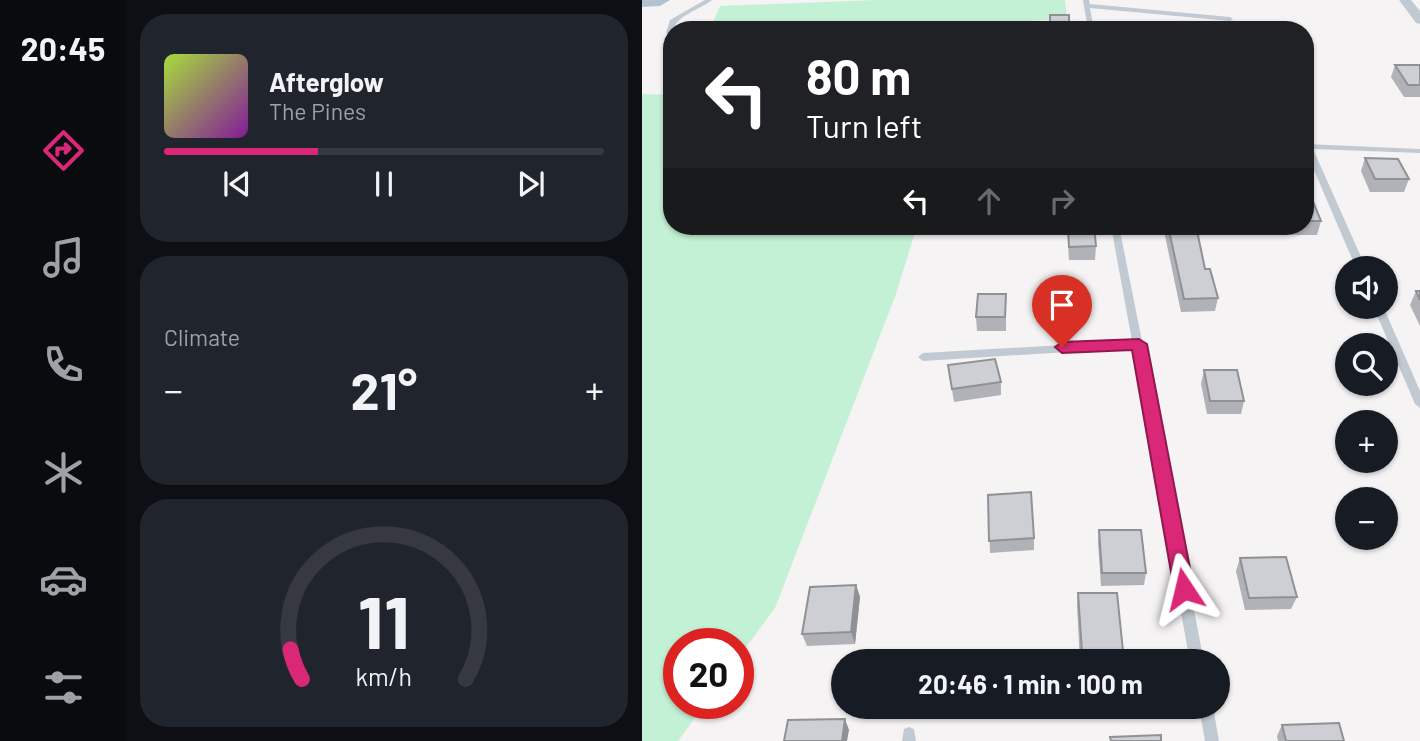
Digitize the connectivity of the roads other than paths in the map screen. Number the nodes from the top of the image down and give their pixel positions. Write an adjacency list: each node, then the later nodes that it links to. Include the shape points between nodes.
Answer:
1 (660, 0): 4 (main road)
2 (709, 0): 8 (lane)
3 (1405, 0): 7 (street)
4 (642, 1)
5 (1086, 3): 6 (lane); 9 (lane)
6 (1230, 19)
7 (1420, 20)
8 (672, 21)
9 (1089, 21)
10 (1314, 146): 11 (lane)
11 (1420, 151)
12 (1314, 162): 14 (lane)
13 (1117, 235): 16 (lane)
14 (1356, 256)
15 (1384, 319): 18 (lane)
16 (1139, 344): 17 (lane); 19 (lane)
17 (923, 357)
18 (1420, 404)
19 (1195, 649)
20 (1208, 719): 21 (lane)
21 (1212, 741)

